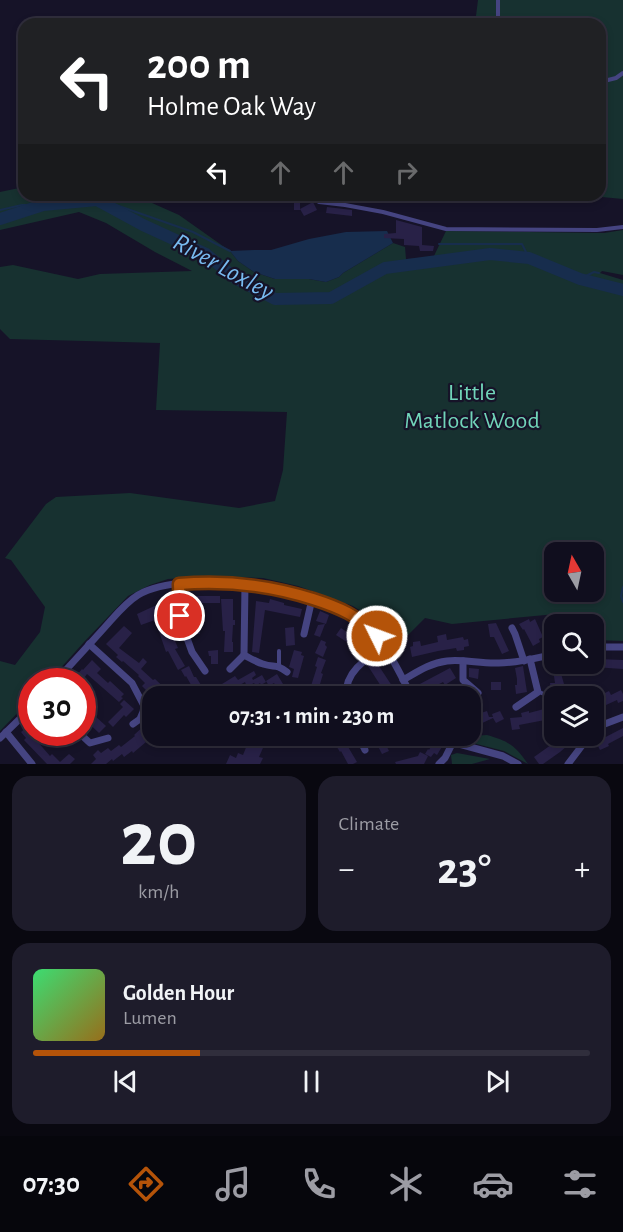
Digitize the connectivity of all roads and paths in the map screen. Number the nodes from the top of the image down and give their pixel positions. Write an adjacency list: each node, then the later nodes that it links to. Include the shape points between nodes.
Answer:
1 (498, 0): 2 (lane)
2 (498, 18)
3 (623, 73): 4 (lane)
4 (606, 80)
5 (319, 202): 6 (lane, via 383,212 446,229)
6 (623, 227)
7 (179, 584): 8 (street); 12 (street, via 154,588 137,596); 24 (street, via 180,616 192,652)
8 (245, 584): 9 (street); 17 (street)
9 (312, 599): 11 (street); 13 (street, via 357,618)
10 (512, 628): 19 (street)
11 (304, 634)
12 (89, 644): 22 (street); 32 (street, via 128,678)
13 (384, 647): 26 (street); 27 (street, via 358,665)
14 (604, 647): 15 (street)
15 (623, 647)
16 (279, 651): 21 (lane)
17 (244, 655): 21 (street, via 260,663); 23 (street)
18 (544, 656): 19 (street)
19 (527, 660): 20 (street); 30 (street)
20 (463, 661): 26 (street, via 435,664); 29 (street, via 463,680)
21 (279, 665): 25 (street)
22 (68, 668)
23 (230, 669)
24 (206, 671)
25 (287, 672)
26 (403, 680): 28 (street)
27 (348, 686)
28 (406, 686)
29 (470, 686)
30 (538, 692): 31 (lane); 33 (street)
31 (544, 694)
32 (142, 702)
33 (516, 707)
34 (142, 714): 37 (street)
35 (623, 717): 38 (street)
36 (18, 720): 39 (street)
37 (133, 724)
38 (604, 724)
39 (6, 732): 40 (street); 48 (street)
40 (0, 738)
41 (108, 738): 42 (street)
42 (96, 741)
43 (362, 746): 47 (street)
44 (451, 746): 49 (street)
45 (468, 746): 50 (street)
46 (582, 746): 51 (street)
47 (364, 750)
48 (33, 764)
49 (439, 764)
50 (518, 764)
51 (568, 764)

